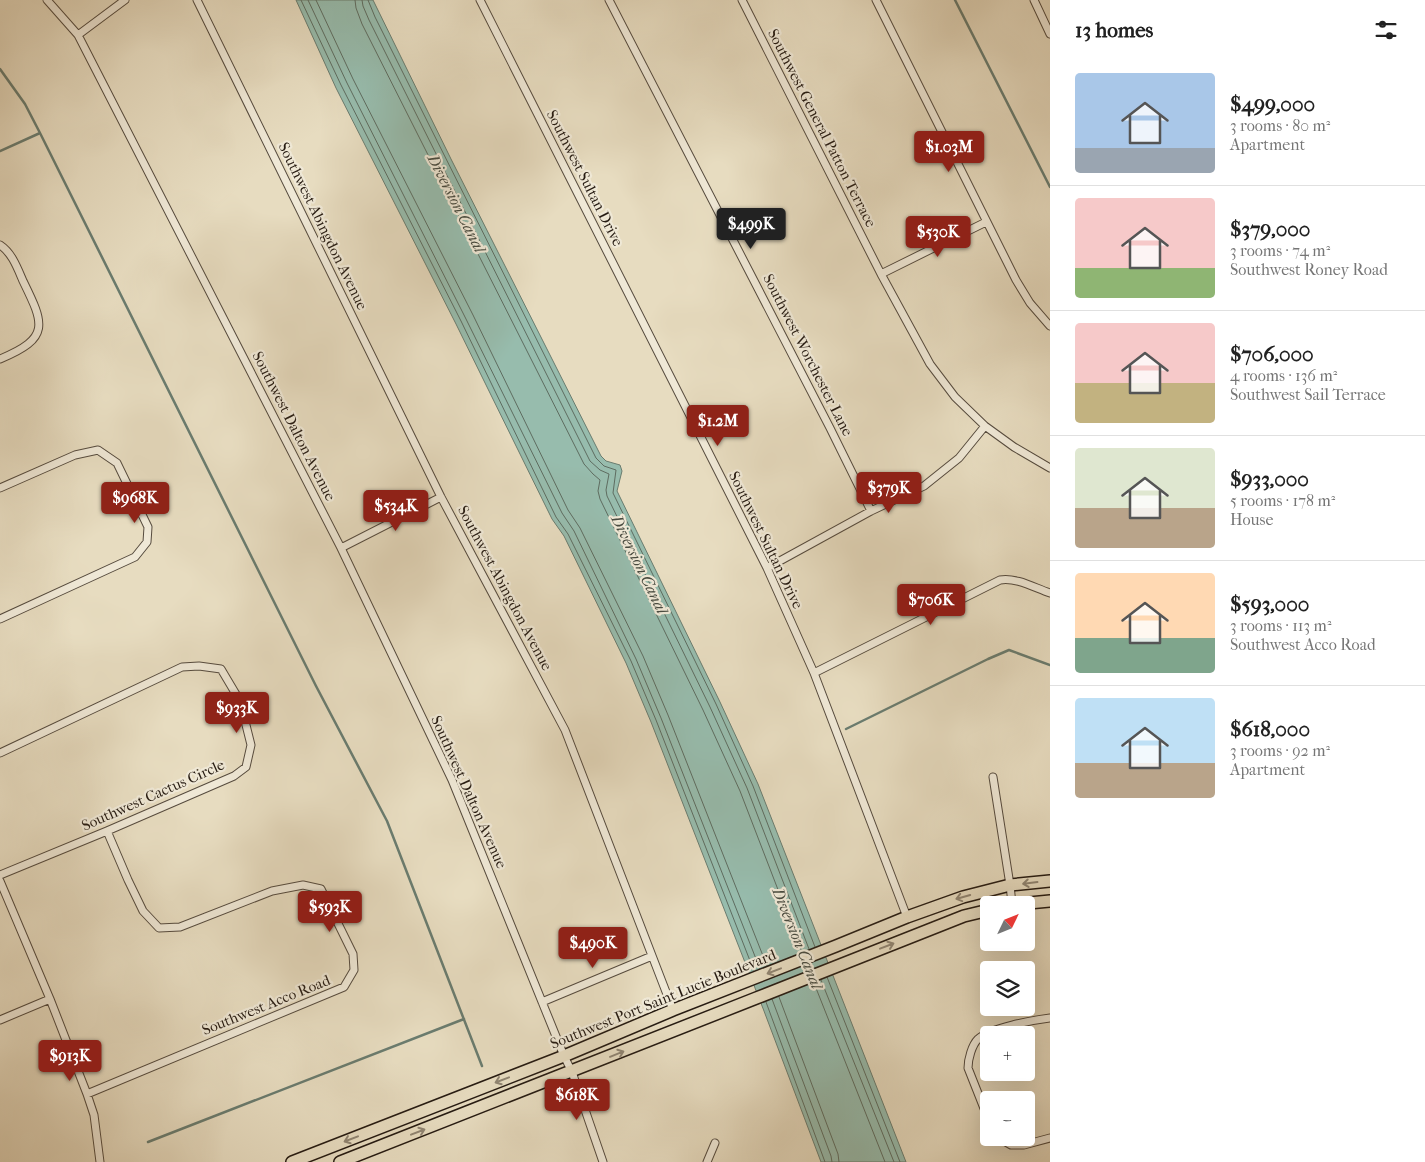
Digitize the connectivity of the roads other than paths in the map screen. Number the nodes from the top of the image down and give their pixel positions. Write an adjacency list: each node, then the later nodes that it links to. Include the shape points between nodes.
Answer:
1 (47, 0): 10 (street, Southwest Dalton Avenue)
2 (125, 0): 10 (street)
3 (197, 0): 19 (street, Southwest Abingdon Avenue)
4 (480, 0): 22 (street, Southwest Sultan Drive)
5 (609, 0): 20 (street, Southwest Worchester Lane)
6 (742, 0): 13 (street, Southwest General Patton Terrace)
7 (876, 0): 11 (street)
8 (1034, 0): 9 (street)
9 (1050, 34)
10 (78, 35): 21 (street, Southwest Dalton Avenue)
11 (986, 222): 13 (street); 14 (street, via 1022,291)
12 (0, 245): 15 (street, via 14,261 34,302 39,323 28,346)
13 (881, 274): 16 (street, Southwest General Patton Terrace, via 930,364 955,397)
14 (1050, 326)
15 (0, 359)
16 (985, 426): 17 (street, Southwest General Patton Terrace); 20 (street, via 959,458 924,486)
17 (1050, 468)
18 (0, 488): 24 (street, via 75,455 98,450 117,463 148,527 147,542 135,556)
19 (440, 497): 21 (street); 38 (street, Southwest Abingdon Avenue, via 565,730)
20 (871, 511): 22 (street)
21 (341, 548): 40 (street, Southwest Dalton Avenue, via 452,780)
22 (766, 568): 25 (street, Southwest Sultan Drive)
23 (1050, 594): 25 (street, via 1007,578 1000,580)
24 (0, 619)
25 (814, 673): 37 (street, Southwest Sultan Drive)
26 (0, 753): 28 (street, Southwest Cactus Circle, via 182,667 221,669 240,701 251,745 246,767 234,776)
27 (993, 777): 32 (street)
28 (108, 831): 29 (street, Southwest Cactus Circle); 46 (street, Southwest Acco Road, via 143,911 159,928 180,927 272,891 303,885 321,888 353,954 354,970 344,987)
29 (0, 875)
30 (1050, 880): 32 (main road, Southwest Port Saint Lucie Boulevard, one-way to 32)
31 (0, 881): 39 (street)
32 (1010, 885): 33 (street); 37 (main road, Southwest Port Saint Lucie Boulevard, one-way to 37, via 963,896)
33 (1009, 896)
34 (1050, 901): 35 (main road)
35 (1035, 902)
36 (980, 912): 45 (main road, one-way to 36, via 751,999)
37 (907, 917): 41 (main road, Southwest Port Saint Lucie Boulevard, one-way to 41)
38 (652, 956): 40 (street); 41 (street, Southwest Abingdon Avenue)
39 (50, 999): 43 (street); 46 (street)
40 (542, 1002): 44 (street, Southwest Dalton Avenue)
41 (673, 1010): 44 (main road, Southwest Port Saint Lucie Boulevard)
42 (1050, 1018): 47 (street, via 993,1030 978,1040 968,1059 968,1068)
43 (0, 1020)
44 (564, 1056): 45 (street, Southwest Dalton Avenue); 52 (main road, Southwest Port Saint Lucie Boulevard, one-way to 52)
45 (572, 1072): 53 (main road, one-way to 45); 54 (street, Southwest Dalton Avenue)
46 (87, 1094): 51 (street, via 94,1115)
47 (980, 1098)
48 (1050, 1138): 49 (street)
49 (1035, 1142)
50 (715, 1143): 55 (street)
51 (100, 1162)
52 (292, 1162)
53 (340, 1162)
54 (603, 1162)
55 (707, 1162)

